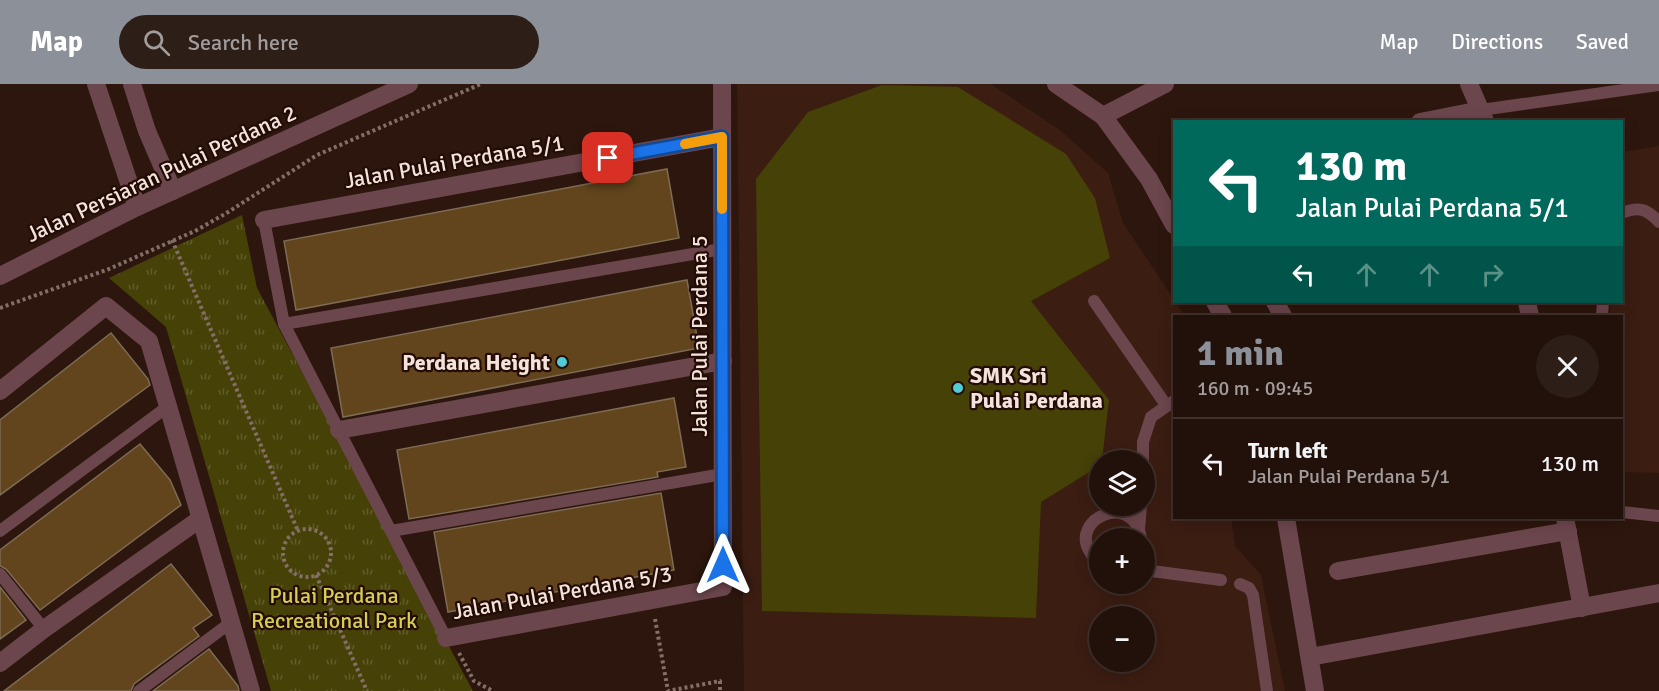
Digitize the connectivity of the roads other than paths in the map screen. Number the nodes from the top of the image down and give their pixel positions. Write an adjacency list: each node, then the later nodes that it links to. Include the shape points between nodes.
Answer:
1 (96, 84): 14 (street)
2 (132, 84): 13 (street)
3 (409, 84): 13 (street, Jalan Persiaran Pulai Perdana 2)
4 (722, 84): 12 (street, Jalan Pulai Perdana 5)
5 (1056, 84): 9 (street)
6 (1164, 84): 9 (street)
7 (1469, 84): 10 (street)
8 (1658, 85): 10 (lane)
9 (1103, 116): 18 (street, via 1149,179)
10 (1483, 116): 11 (street)
11 (1441, 120)
12 (722, 137): 16 (street, Jalan Pulai Perdana 5/1); 19 (street, Jalan Pulai Perdana 5)
13 (173, 191): 14 (street, Jalan Persiaran Pulai Perdana 2)
14 (137, 207): 20 (street, Jalan Persiaran Pulai Perdana 2)
15 (1623, 213): 17 (lane, via 1631,209 1649,211)
16 (264, 219): 22 (lane)
17 (1659, 222)
18 (1173, 223)
19 (722, 249): 22 (lane); 23 (street, Jalan Pulai Perdana 5)
20 (0, 276)
21 (1094, 301): 25 (lane)
22 (284, 324): 27 (lane)
23 (723, 361): 27 (street); 29 (street, Jalan Pulai Perdana 5)
24 (0, 390): 26 (street, via 106,306 149,341)
25 (1170, 403): 28 (lane, via 1151,417)
26 (167, 406): 32 (street); 36 (lane)
27 (339, 430): 37 (lane)
28 (1143, 450)
29 (723, 474): 37 (lane); 44 (street, Jalan Pulai Perdana 5)
30 (1623, 512): 31 (lane)
31 (1659, 516)
32 (200, 519): 47 (street); 48 (street)
33 (1286, 519): 50 (street)
34 (1567, 524): 40 (street); 46 (street)
35 (1136, 528): 38 (lane, via 1129,516 1113,512 1097,517 1087,530)
36 (0, 531)
37 (391, 531): 49 (lane)
38 (1089, 550)
39 (1155, 571): 42 (lane)
40 (1338, 571)
41 (0, 574): 48 (lane)
42 (1221, 580)
43 (1240, 584): 54 (lane, via 1253,595)
44 (723, 587): 49 (street, Jalan Pulai Perdana 5/3)
45 (1659, 593): 46 (street)
46 (1582, 608): 50 (street)
47 (230, 624): 52 (lane); 53 (street)
48 (44, 629): 51 (street)
49 (448, 638)
50 (1310, 657): 55 (street)
51 (0, 663)
52 (139, 691)
53 (251, 691)
54 (1267, 691)
55 (1316, 691)

